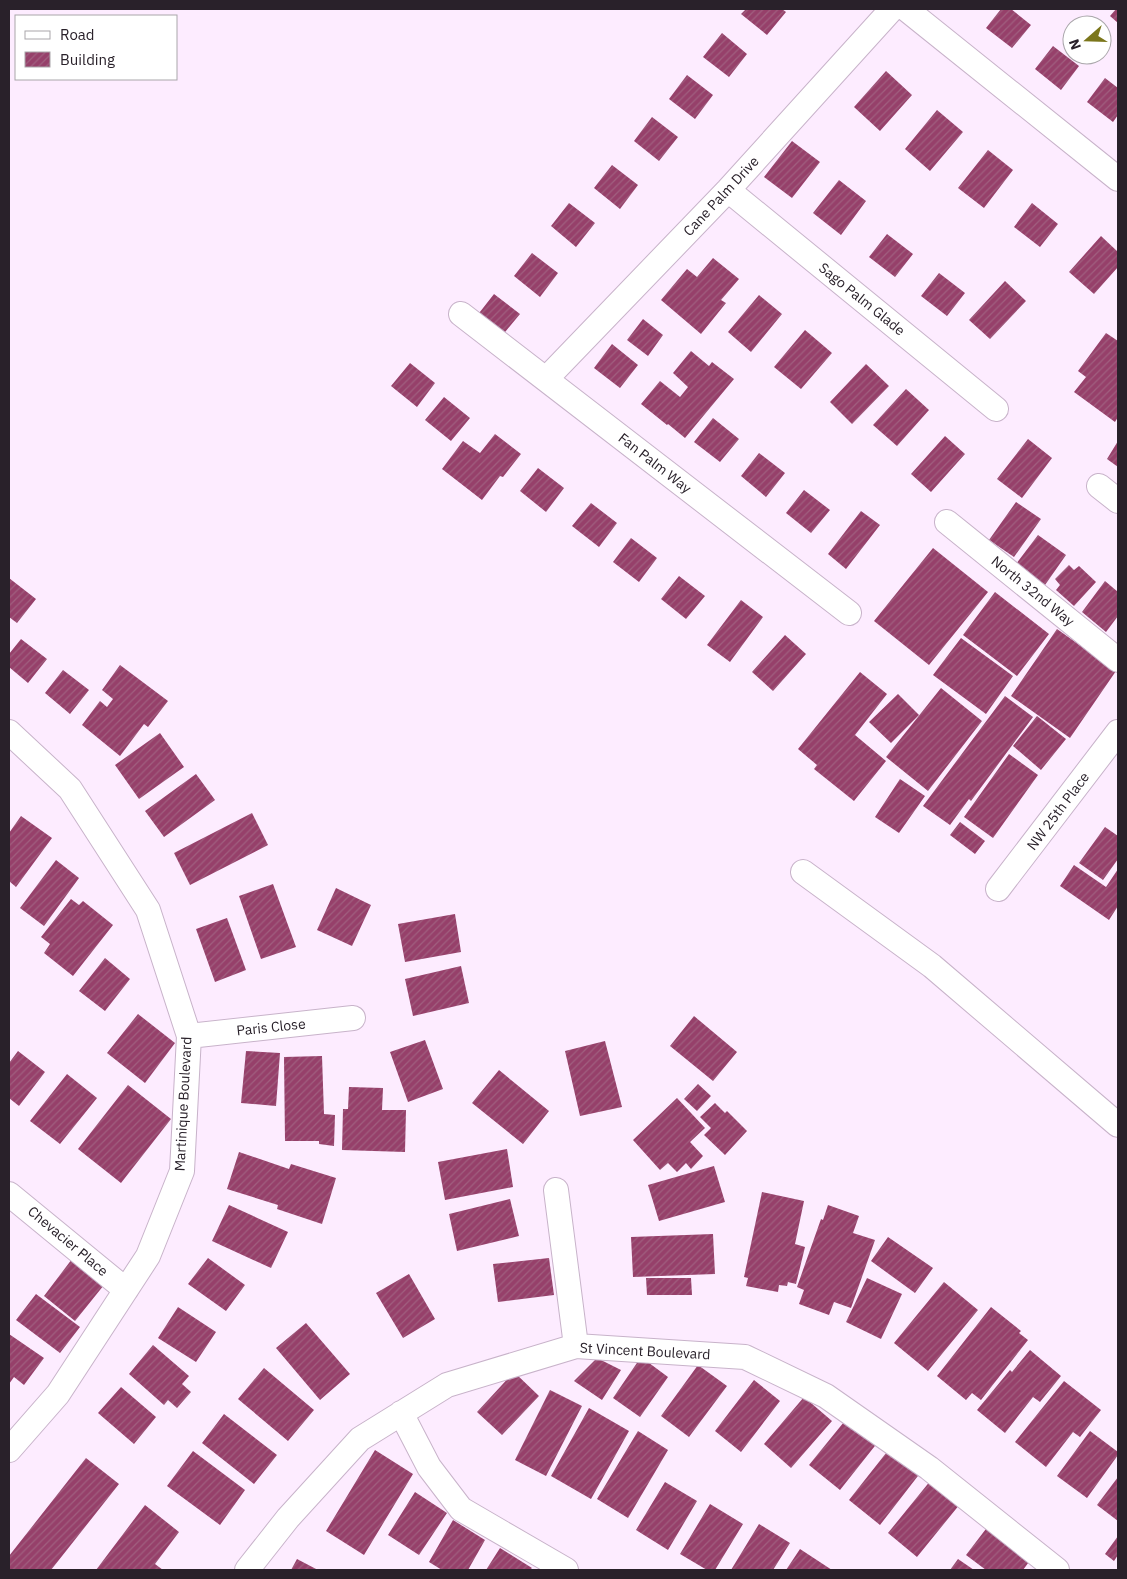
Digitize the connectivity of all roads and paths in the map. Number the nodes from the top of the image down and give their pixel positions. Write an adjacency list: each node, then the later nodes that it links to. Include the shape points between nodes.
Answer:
1 (892, 9): 4 (street, Cane Palm Drive)
2 (906, 9): 3 (street)
3 (1118, 179)
4 (728, 190): 6 (street, Cane Palm Drive); 7 (street, Sago Palm Glade)
5 (461, 314): 6 (street, Fan Palm Way)
6 (546, 379): 11 (street, Fan Palm Way)
7 (996, 409)
8 (1099, 486): 9 (street)
9 (1118, 500)
10 (947, 522): 12 (street, North 32nd Way)
11 (849, 613)
12 (1118, 660)
13 (9, 732): 18 (street, Martinique Boulevard, via 70,788 148,910)
14 (1118, 732): 16 (street, NW 25th Place)
15 (804, 872): 19 (street, via 932,966)
16 (998, 890)
17 (353, 1018): 18 (street, Paris Close)
18 (189, 1036): 22 (street, Martinique Boulevard, via 182,1171 148,1256)
19 (1118, 1125)
20 (556, 1190): 23 (street)
21 (9, 1194): 22 (street, Chevacier Place)
22 (126, 1290): 25 (street, Martinique Boulevard, via 58,1394)
23 (576, 1346): 24 (street, St Vincent Boulevard, via 447,1384); 28 (street, St Vincent Boulevard, via 745,1357 826,1396 929,1468)
24 (401, 1413): 26 (street, St Vincent Boulevard, via 360,1439 288,1518); 27 (street, via 429,1467 461,1509)
25 (9, 1450)
26 (247, 1570)
27 (566, 1570)
28 (1057, 1570)

